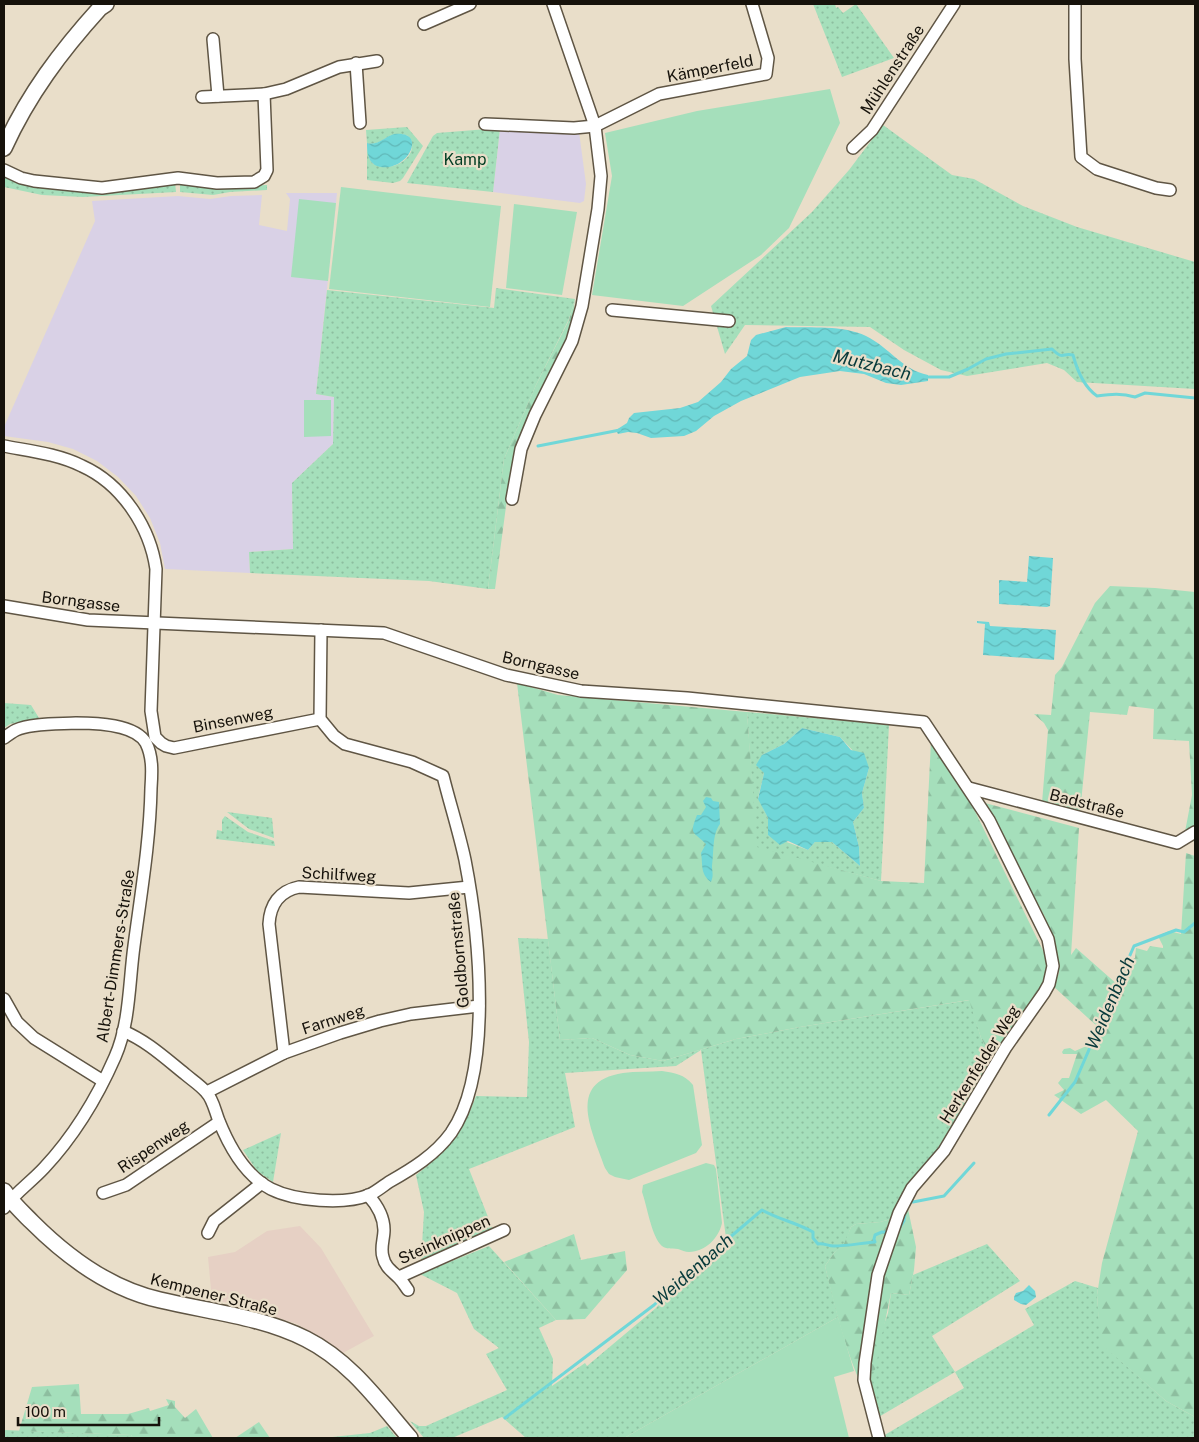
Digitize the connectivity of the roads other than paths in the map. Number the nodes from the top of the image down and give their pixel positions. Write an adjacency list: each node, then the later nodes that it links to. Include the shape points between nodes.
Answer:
1 (106, 4): 17 (main road, via 60,54 30,97)
2 (470, 4): 7 (street)
3 (553, 4): 16 (street)
4 (752, 4): 16 (street, Kämperfeld, via 768,58 766,74 659,94)
5 (954, 4): 18 (street, Mühlenstraße, via 872,130)
6 (1075, 4): 20 (street, via 1074,59 1081,157 1097,170)
7 (424, 24)
8 (214, 38): 12 (street)
9 (377, 61): 10 (street)
10 (356, 63): 11 (street); 14 (street)
11 (264, 94): 12 (street); 19 (street, via 267,170 254,182 217,183 178,178 102,188 34,181)
12 (218, 96): 13 (street)
13 (202, 97)
14 (360, 123)
15 (485, 124): 16 (street)
16 (595, 126): 24 (street, via 601,176 582,306 572,341 521,449)
17 (4, 148)
18 (853, 148)
19 (4, 170)
20 (1170, 190)
21 (612, 310): 22 (street)
22 (729, 321)
23 (4, 446): 26 (street, via 52,455 83,466 122,496 145,530 154,557)
24 (512, 498)
25 (4, 606): 26 (street, Borngasse, via 88,620)
26 (155, 622): 27 (street, Borngasse); 31 (street, Albert-Dimmers-Straße)
27 (322, 630): 28 (street); 29 (street, Borngasse, via 384,633 506,675 582,691)
28 (320, 719): 31 (street, Binsenweg, via 174,748); 34 (street, Goldbornstraße, via 345,744 412,762 443,776)
29 (924, 722): 32 (street, Herkenfelder Weg)
30 (4, 738): 31 (street, Binsenweg, via 17,729 84,723 125,728)
31 (150, 739): 37 (street, Albert-Dimmers-Straße, via 151,813)
32 (969, 788): 33 (street, Badstraße, via 1177,843); 51 (street, Herkenfelder Weg, via 1008,855 1048,939 1052,975 1044,993 1006,1047 944,1151 908,1194 899,1213 878,1275 865,1363 864,1380)
33 (1195, 832)
34 (469, 887): 36 (street, Goldbornstraße, via 476,935); 38 (street, Schilfweg, via 409,893 298,887 284,892 272,906 269,924)
35 (4, 999): 39 (street, via 17,1022 34,1038)
36 (479, 1006): 38 (street, Farnweg, via 420,1012 380,1021); 44 (street, Goldbornstraße, via 476,1060 461,1116 451,1133 429,1156)
37 (123, 1031): 39 (street, Albert-Dimmers-Straße, via 116,1056); 40 (street, Goldbornstraße, via 148,1044)
38 (284, 1053): 40 (street, Farnweg)
39 (103, 1081): 45 (street, Albert-Dimmers-Straße, via 70,1139 44,1169)
40 (207, 1092): 41 (street, Goldbornstraße)
41 (219, 1122): 42 (street, Goldbornstraße, via 238,1158); 43 (street, Rispenweg, via 126,1185)
42 (262, 1183): 44 (street, Goldbornstraße, via 273,1190 305,1199); 47 (street, via 214,1221)
43 (103, 1193)
44 (368, 1195): 48 (street, Steinknippen, via 378,1206 382,1218 383,1257 388,1268)
45 (6, 1200): 50 (main road, Kempener Straße, via 73,1259 123,1288 159,1300 247,1317 308,1340 358,1377)
46 (504, 1230): 48 (street, Steinknippen)
47 (208, 1234)
48 (399, 1277): 49 (street, Steinknippen)
49 (408, 1290)
50 (410, 1438)
51 (879, 1438)

